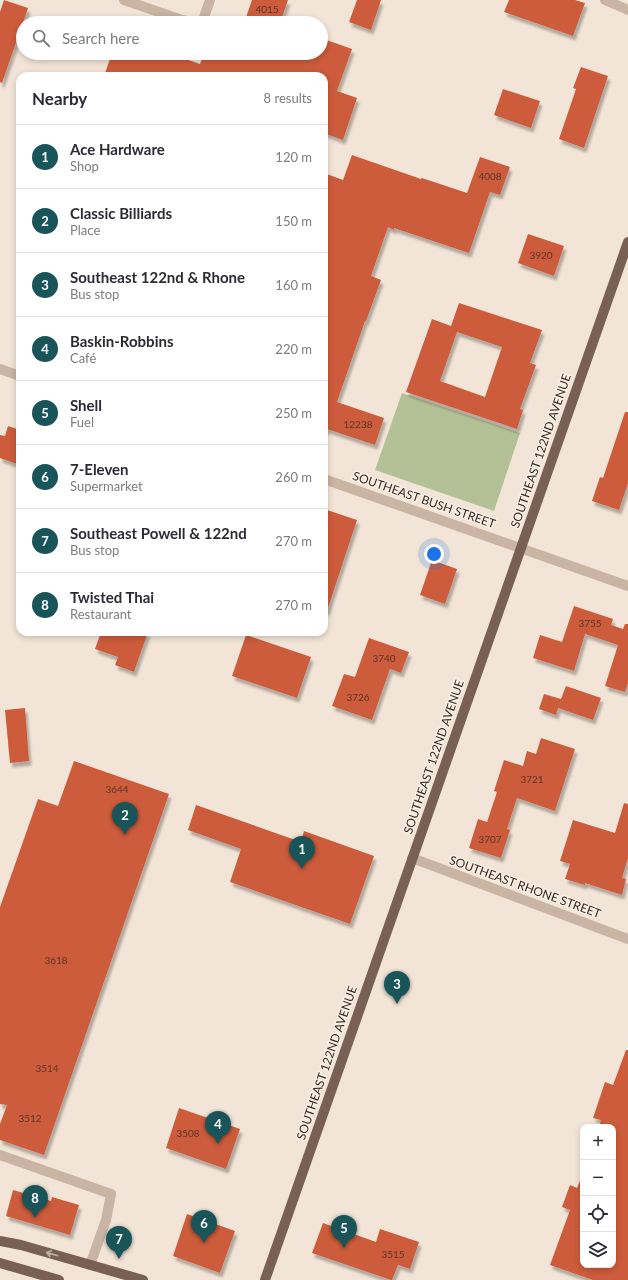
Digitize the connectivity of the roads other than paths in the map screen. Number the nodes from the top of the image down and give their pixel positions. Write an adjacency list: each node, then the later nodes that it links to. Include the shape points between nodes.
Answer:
1 (124, 0): 5 (street)
2 (210, 0): 6 (street)
3 (605, 0): 4 (street)
4 (628, 10)
5 (170, 16)
6 (204, 16)
7 (628, 242): 11 (main road, SOUTHEAST 122ND AVENUE)
8 (0, 370): 9 (street)
9 (16, 375)
10 (328, 480): 11 (street, SOUTHEAST BUSH STREET)
11 (521, 548): 12 (street, SOUTHEAST BUSH STREET); 13 (main road, SOUTHEAST 122ND AVENUE)
12 (628, 586)
13 (412, 858): 14 (street, SOUTHEAST RHONE STREET); 21 (main road, SOUTHEAST 122ND AVENUE)
14 (628, 939)
15 (0, 1155): 18 (street, via 111,1194 106,1220)
16 (0, 1240): 18 (main road, one-way to 16)
17 (0, 1263): 19 (main road)
18 (90, 1264): 20 (main road)
19 (59, 1280)
20 (143, 1280)
21 (265, 1280)

